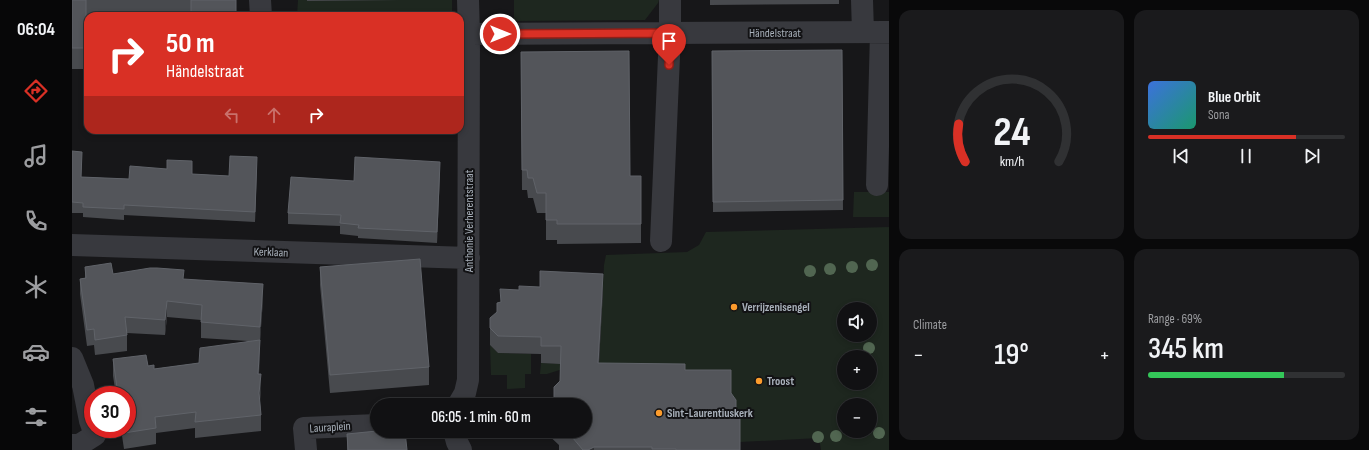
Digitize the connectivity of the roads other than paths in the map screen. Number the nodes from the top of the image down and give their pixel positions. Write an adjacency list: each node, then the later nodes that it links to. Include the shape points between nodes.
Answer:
1 (260, 0): 5 (street)
2 (468, 0): 8 (street, Anthonie Verherentstraat)
3 (670, 0): 7 (street)
4 (862, 0): 6 (street)
5 (261, 12)
6 (877, 32): 7 (street, Händelstraat); 10 (street)
7 (670, 33): 8 (street, Händelstraat); 11 (street)
8 (464, 34): 9 (street, Anthonie Verherentstraat)
9 (464, 103): 13 (street, Anthonie Verherentstraat)
10 (877, 185)
11 (661, 240)
12 (72, 245): 13 (street, Kerklaan)
13 (469, 258): 16 (street, Anthonie Verherentstraat, via 468,380)
14 (72, 358): 15 (street)
15 (84, 390)
16 (462, 398)
17 (370, 425): 21 (street, Lauraplein, via 304,428)
18 (90, 438): 20 (street, via 79,445)
19 (456, 438): 22 (street)
20 (72, 445)
21 (306, 450)
22 (461, 450)

